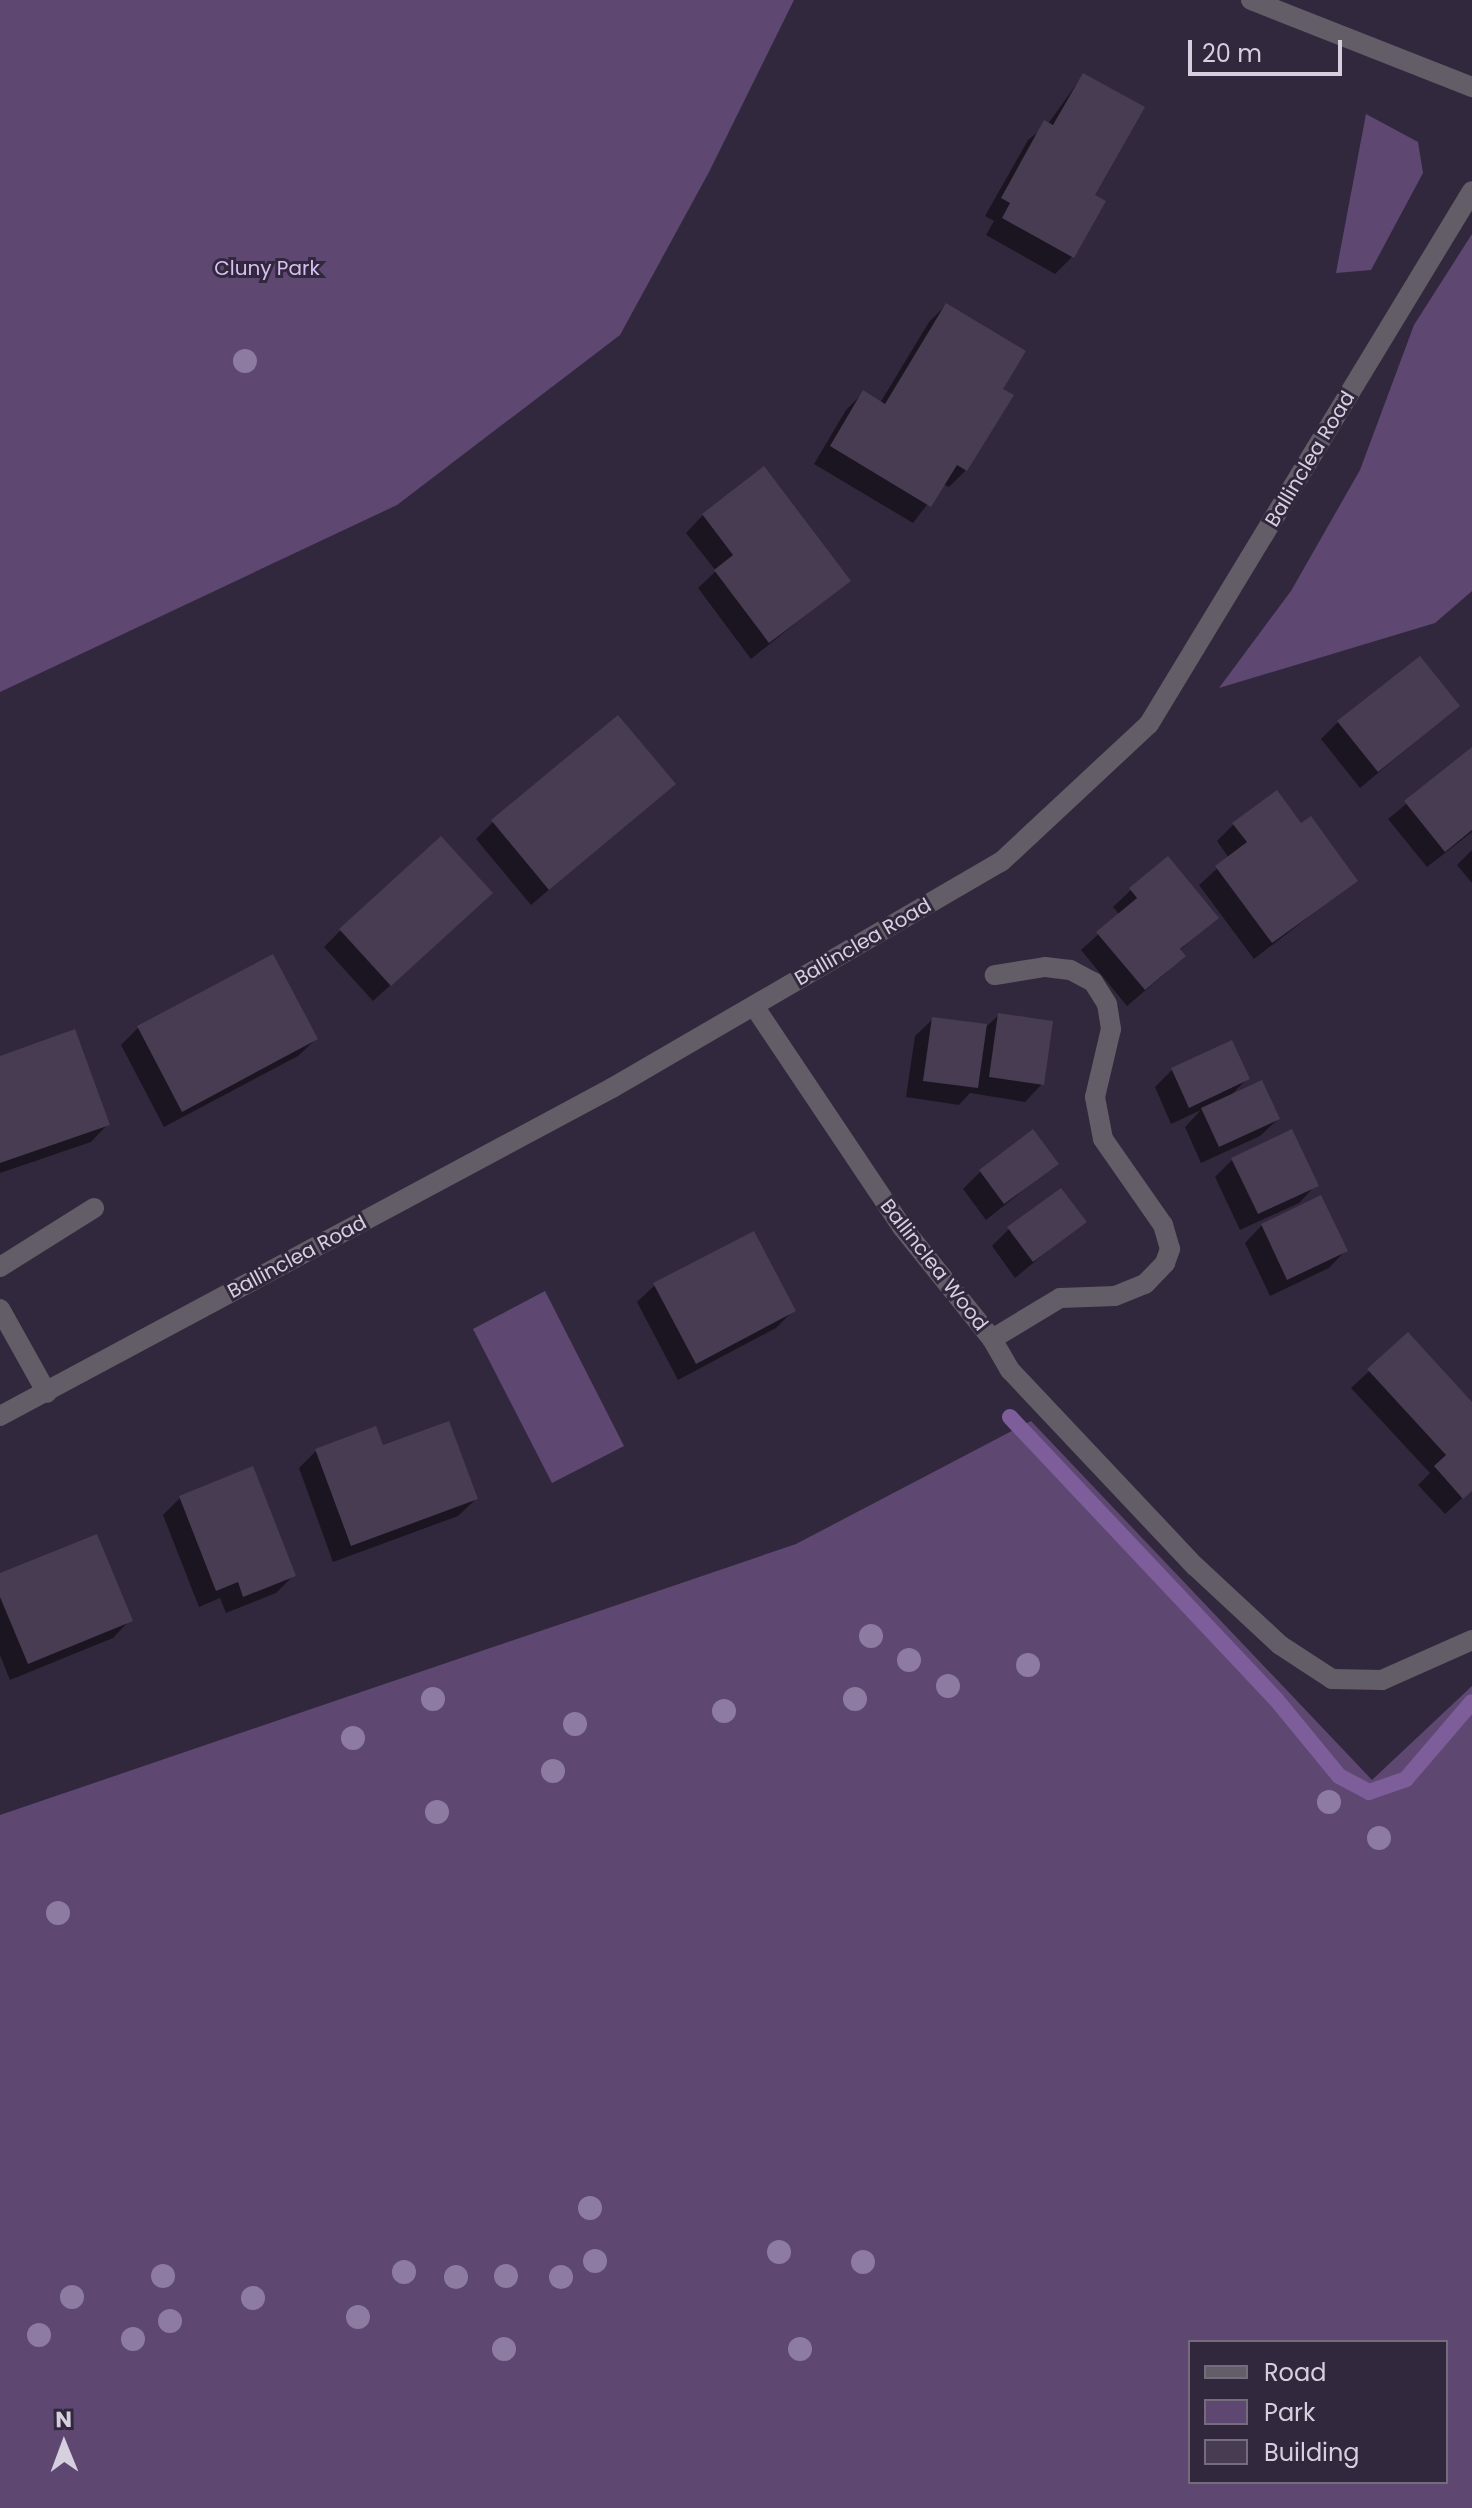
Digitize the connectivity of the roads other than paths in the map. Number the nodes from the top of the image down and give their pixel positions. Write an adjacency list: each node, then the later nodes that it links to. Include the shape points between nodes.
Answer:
1 (1251, 0): 2 (street)
2 (1472, 87)
3 (1472, 191): 5 (street, Ballinclea Road, via 1149,724 1001,862)
4 (995, 975): 9 (street, Ballinclea Wood, via 1045,967 1070,970 1093,982 1107,1004 1111,1029 1095,1097 1103,1139 1163,1225 1170,1249 1145,1284 1115,1296 1060,1298)
5 (754, 1006): 9 (street, Ballinclea Wood, via 902,1227); 10 (street, Ballinclea Road)
6 (94, 1208): 7 (street)
7 (0, 1267)
8 (0, 1309): 10 (street)
9 (992, 1339): 12 (street, via 1010,1370 1195,1566 1280,1645 1332,1679 1382,1680)
10 (47, 1393): 11 (street, Ballinclea Road)
11 (0, 1416)
12 (1472, 1640)

